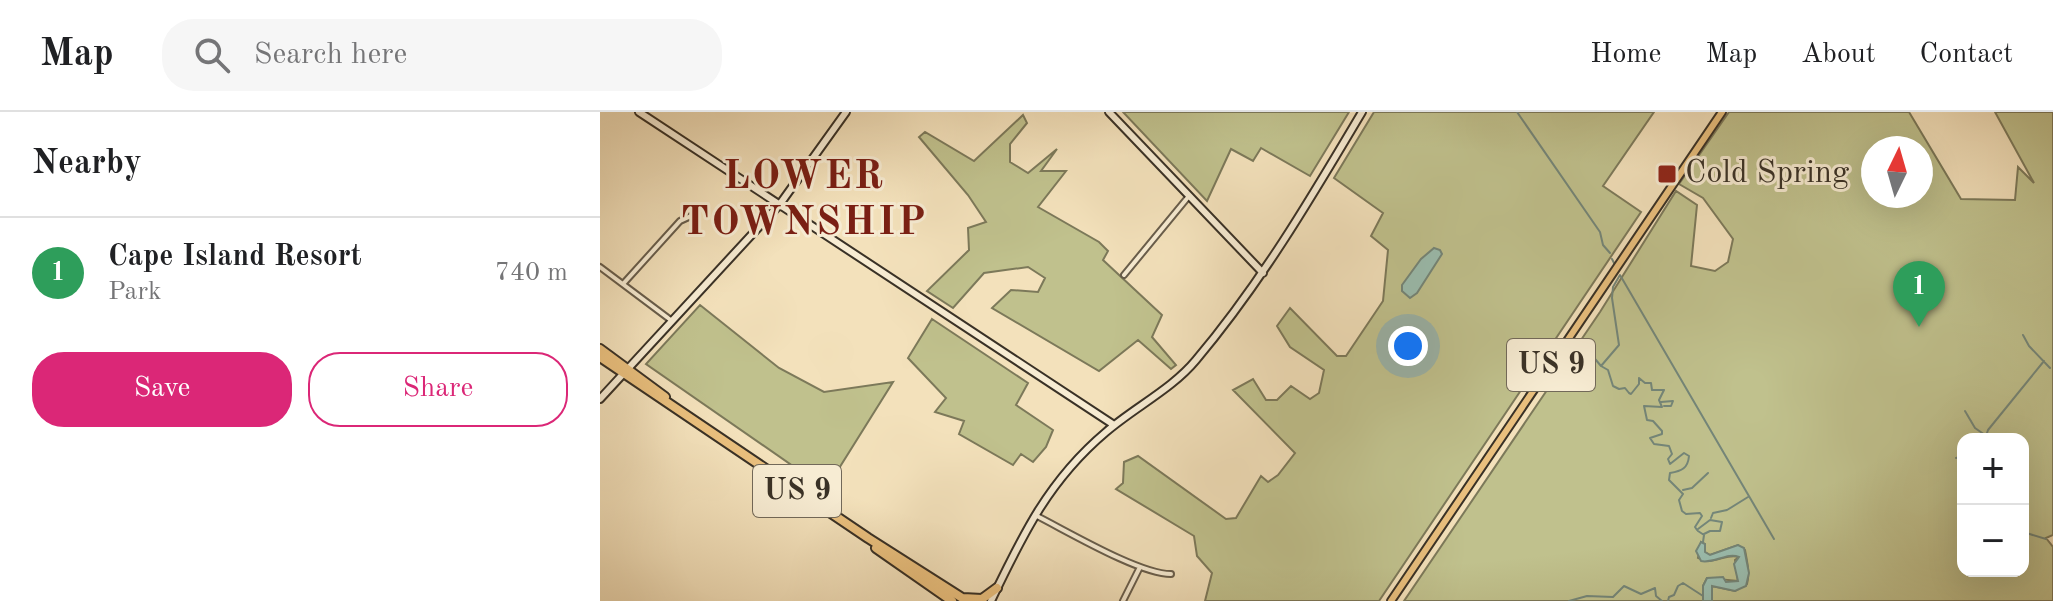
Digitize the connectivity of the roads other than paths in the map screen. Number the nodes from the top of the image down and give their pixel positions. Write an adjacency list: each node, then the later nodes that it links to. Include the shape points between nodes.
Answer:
1 (639, 112): 7 (street)
2 (846, 112): 7 (street)
3 (1109, 112): 6 (street)
4 (1362, 112): 10 (street)
5 (1722, 112): 28 (main road, US 9)
6 (1189, 196): 10 (street); 11 (street)
7 (780, 204): 13 (street); 18 (street)
8 (691, 216): 12 (street, via 680,221)
9 (600, 267): 12 (street)
10 (1263, 273): 18 (street, via 1187,370)
11 (1124, 275)
12 (623, 284): 13 (street)
13 (672, 321): 16 (street)
14 (600, 349): 16 (highway, US 9)
15 (600, 357): 16 (highway, US 9)
16 (624, 371): 17 (street); 20 (highway, US 9)
17 (600, 399)
18 (1114, 425): 19 (street, via 1052,487)
19 (1034, 514): 21 (street); 23 (street)
20 (868, 538): 24 (highway, US 9); 25 (highway, US 9)
21 (1140, 567): 22 (street); 27 (street)
22 (1171, 574)
23 (997, 588): 24 (highway, via 982,599); 26 (street)
24 (965, 600)
25 (952, 601)
26 (991, 601)
27 (1123, 601)
28 (1391, 601)

